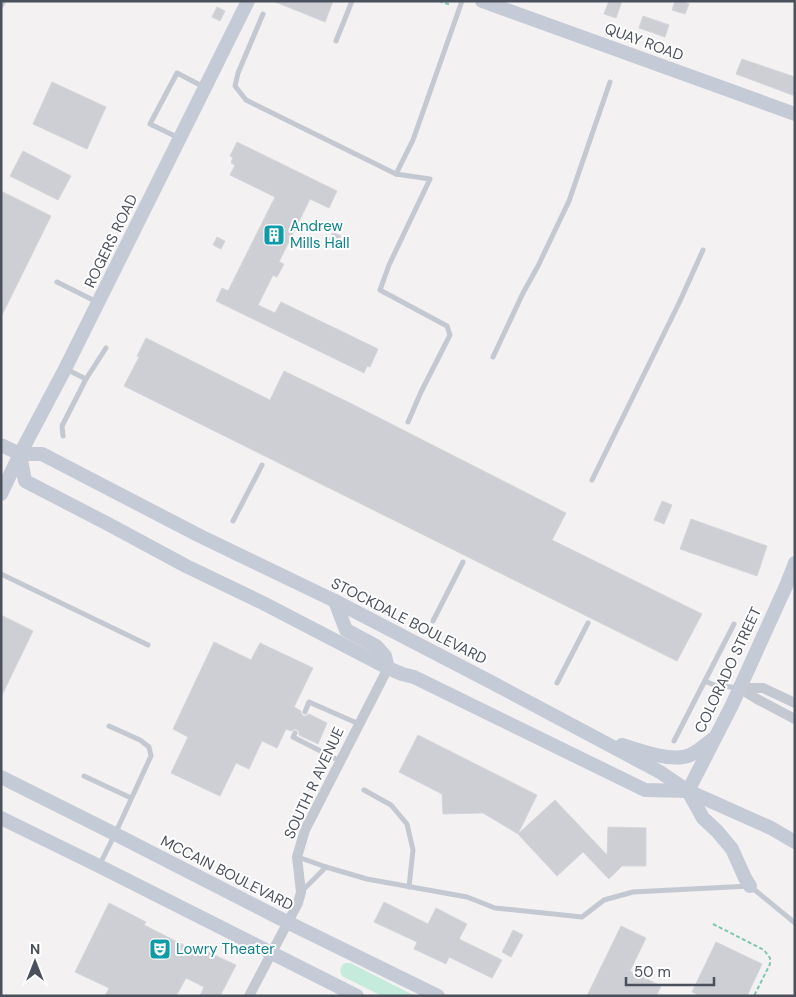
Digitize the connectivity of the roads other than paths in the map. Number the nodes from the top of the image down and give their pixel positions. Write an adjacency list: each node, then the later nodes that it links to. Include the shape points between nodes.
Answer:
1 (4, 1): 6 (lane)
2 (248, 1): 10 (main road, ROGERS ROAD)
3 (352, 1): 8 (lane)
4 (462, 1): 13 (lane, via 414,140)
5 (482, 1): 11 (main road, QUAY ROAD)
6 (1, 6)
7 (264, 14): 13 (lane, via 235,86 246,100)
8 (336, 41)
9 (610, 82): 18 (lane, via 569,201)
10 (204, 88): 12 (main road, ROGERS ROAD); 12 (lane, via 177,74 150,124)
11 (795, 114)
12 (180, 138): 16 (main road, ROGERS ROAD)
13 (396, 174): 21 (lane, via 430,179 380,290 447,326 450,335)
14 (703, 250): 26 (lane)
15 (57, 282): 16 (lane)
16 (98, 303): 19 (main road, ROGERS ROAD)
17 (106, 348): 20 (lane)
18 (493, 357)
19 (65, 369): 20 (lane); 24 (main road, ROGERS ROAD)
20 (86, 379): 22 (lane, via 62,426)
21 (408, 422)
22 (63, 436)
23 (1, 445): 24 (main road, STOCKDALE BOULEVARD)
24 (20, 454): 27 (main road, ROGERS ROAD); 32 (main road, STOCKDALE BOULEVARD, via 42,454); 37 (main road, via 25,481)
25 (262, 465): 28 (lane)
26 (592, 480)
27 (1, 494)
28 (233, 521)
29 (463, 562): 33 (lane)
30 (795, 563): 40 (main road, COLORADO STREET)
31 (1, 574): 36 (lane)
32 (335, 601): 37 (main road, via 346,630 376,646 385,656); 48 (main road, STOCKDALE BOULEVARD)
33 (433, 621)
34 (588, 623): 39 (lane)
35 (734, 624): 38 (lane)
36 (148, 645)
37 (388, 668): 44 (street, SOUTH R AVENUE); 54 (main road, via 414,677 646,790)
38 (705, 680): 40 (lane, via 714,685); 49 (lane)
39 (557, 683)
40 (739, 688): 41 (street, via 763,688); 43 (street); 47 (main road, COLORADO STREET)
41 (795, 703)
42 (304, 712): 44 (lane, via 310,702)
43 (795, 719)
44 (359, 724): 50 (street, SOUTH R AVENUE)
45 (109, 726): 55 (lane, via 149,747 151,756)
46 (295, 733): 50 (lane, via 292,737)
47 (714, 738): 48 (main road, via 684,757 666,756); 54 (main road, COLORADO STREET)
48 (599, 739): 54 (main road, STOCKDALE BOULEVARD)
49 (674, 741)
50 (340, 761): 63 (street, SOUTH R AVENUE, via 305,830)
51 (84, 776): 55 (lane)
52 (1, 777): 61 (main road, MCCAIN BOULEVARD)
53 (364, 790): 67 (lane, via 391,804 407,824 413,850)
54 (688, 791): 58 (main road, STOCKDALE BOULEVARD); 66 (main road, via 703,818 732,849)
55 (131, 798): 61 (lane)
56 (1, 818): 60 (main road)
57 (1, 825): 60 (main road)
58 (771, 828): 59 (main road); 62 (main road, STOCKDALE BOULEVARD)
59 (795, 831)
60 (34, 834): 64 (main road)
61 (115, 834): 64 (lane); 69 (main road, MCCAIN BOULEVARD)
62 (795, 842)
63 (297, 857): 65 (lane); 68 (street, SOUTH R AVENUE)
64 (99, 866): 71 (main road)
65 (326, 867): 67 (lane); 68 (lane)
66 (750, 886): 67 (lane, via 633,892 604,900 582,917 495,908 467,897); 70 (lane)
67 (408, 887)
68 (301, 892): 69 (street, SOUTH R AVENUE)
69 (288, 922): 71 (street, SOUTH R AVENUE); 74 (main road, MCCAIN BOULEVARD)
70 (795, 923)
71 (271, 952): 72 (street, SOUTH R AVENUE); 73 (main road)
72 (249, 996)
73 (357, 996)
74 (438, 996)

